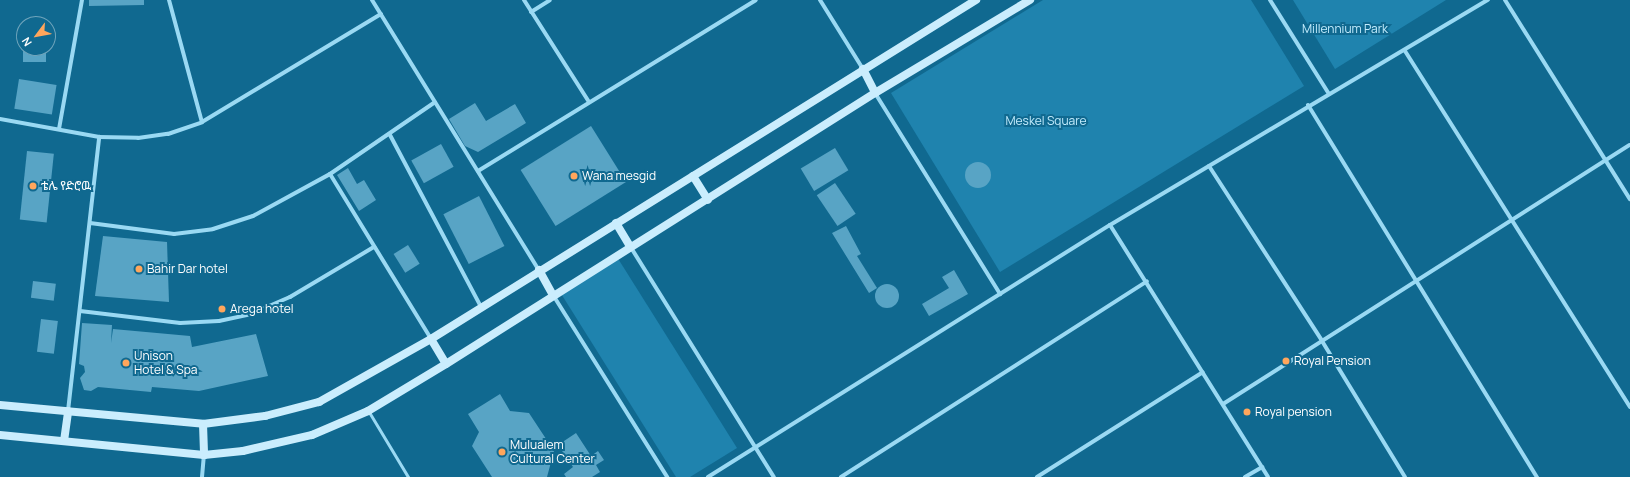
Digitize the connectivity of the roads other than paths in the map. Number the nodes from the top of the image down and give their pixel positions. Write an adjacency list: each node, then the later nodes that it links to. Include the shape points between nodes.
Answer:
1 (82, 0): 24 (street)
2 (169, 0): 23 (street)
3 (372, 0): 14 (street)
4 (524, 0): 13 (street)
5 (550, 0): 13 (street)
6 (756, 0): 20 (street)
7 (820, 0): 16 (street)
8 (976, 0): 16 (street)
9 (1030, 0): 17 (street)
10 (1270, 0): 18 (street)
11 (1488, 0): 15 (street)
12 (1505, 0): 28 (street)
13 (531, 12): 20 (street)
14 (381, 14): 19 (street); 23 (street)
15 (1405, 51): 18 (street); 35 (street)
16 (863, 68): 17 (street); 32 (street)
17 (875, 93): 34 (street); 44 (street)
18 (1329, 94): 21 (street)
19 (435, 102): 25 (street); 30 (street)
20 (590, 102): 30 (street)
21 (1308, 105): 29 (street); 42 (street)
22 (0, 119): 24 (street)
23 (202, 122): 26 (street, via 168,134 138,138)
24 (59, 129): 26 (street)
25 (390, 134): 31 (street); 46 (street)
26 (98, 137): 36 (street)
27 (1630, 145): 28 (street)
28 (1605, 160): 33 (street); 35 (street)
29 (1209, 166): 38 (street); 49 (street)
30 (478, 171): 41 (street)
31 (330, 174): 36 (street, via 253,216 213,229 174,234); 40 (street)
32 (692, 176): 34 (street); 37 (street)
33 (1630, 199)
34 (708, 200): 39 (street)
35 (1514, 219): 42 (street); 54 (street)
36 (90, 223): 47 (street)
37 (616, 223): 39 (street); 41 (street)
38 (1110, 225): 43 (street); 44 (street)
39 (630, 246): 45 (street); 60 (street)
40 (374, 247): 47 (street, via 290,297 251,314 219,321 180,323); 48 (street)
41 (539, 270): 45 (street); 46 (street)
42 (1416, 280): 49 (street); 73 (street)
43 (1147, 281): 51 (street); 68 (street)
44 (1000, 294): 60 (street)
45 (553, 295): 50 (street); 65 (street)
46 (481, 307): 48 (street)
47 (80, 311): 56 (street)
48 (431, 339): 50 (street); 57 (street, via 319,402 265,416)
49 (1322, 341): 52 (street); 72 (street)
50 (446, 364): 55 (street)
51 (1203, 372): 52 (street); 69 (street)
52 (1223, 404): 62 (street)
53 (0, 405): 56 (street)
54 (1630, 407)
55 (368, 410): 61 (street, via 312,435 283,444); 64 (lane)
56 (68, 411): 57 (street); 59 (street)
57 (203, 424): 61 (street)
58 (0, 435): 59 (street)
59 (64, 441): 61 (street)
60 (755, 447): 66 (street); 67 (street)
61 (204, 455): 63 (street)
62 (1262, 467): 70 (street); 71 (street)
63 (202, 477)
64 (408, 477)
65 (667, 477)
66 (708, 477)
67 (774, 477)
68 (841, 477)
69 (1037, 477)
70 (1245, 477)
71 (1268, 477)
72 (1405, 477)
73 (1537, 477)

